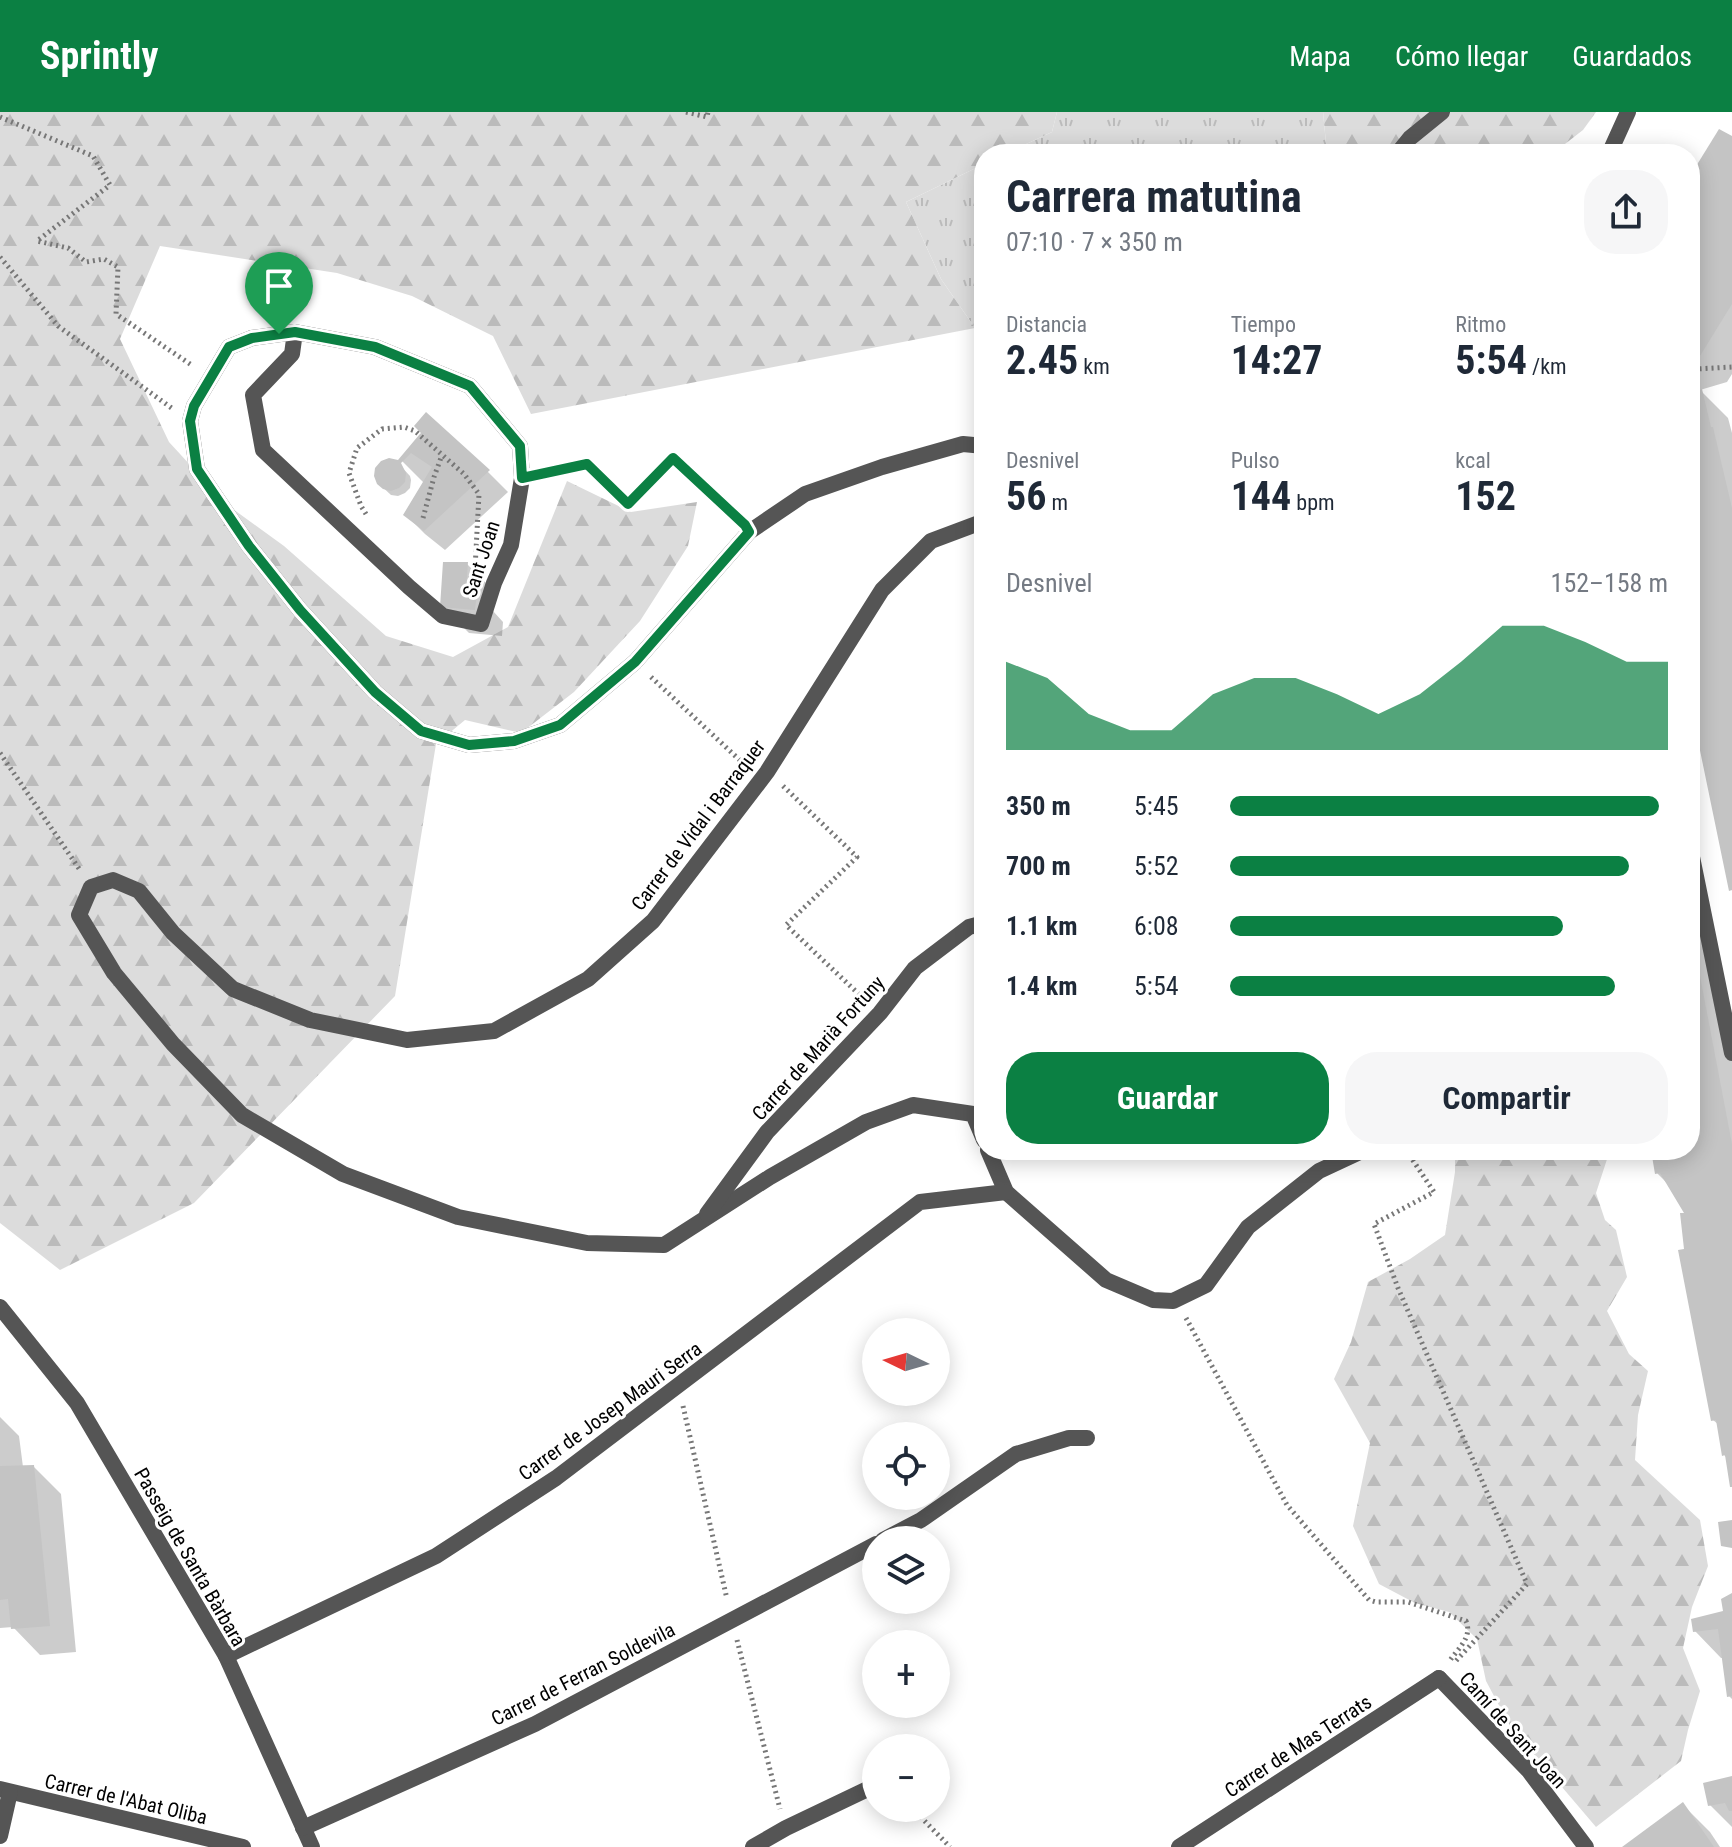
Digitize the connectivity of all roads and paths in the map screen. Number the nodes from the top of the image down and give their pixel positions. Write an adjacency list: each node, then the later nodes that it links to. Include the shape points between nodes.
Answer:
1 (686, 112): 2 (path, via 707,117)
2 (708, 112)
3 (1442, 112): 6 (street)
4 (1628, 112): 7 (street)
5 (0, 117): 12 (path, via 93,156 110,185 37,241 68,248 86,262 104,259 118,267 116,314)
6 (1405, 144)
7 (1614, 144)
8 (0, 257): 13 (path, via 58,326)
9 (295, 332): 12 (street, Sant Joan, via 229,347); 16 (street, Sant Joan, via 375,347 470,386 520,446); 16 (street, Sant Joan, via 292,354 253,395 263,450 443,616 481,624 511,545)
10 (1732, 367): 11 (path)
11 (1700, 369)
12 (211, 377): 13 (street)
13 (190, 421): 22 (street, via 197,469 249,546 375,692 421,731 469,745 514,741 560,725)
14 (974, 445): 20 (street, via 869,471 805,494)
15 (442, 455): 17 (path, via 415,431 382,429 357,448 349,473); 18 (path); 21 (path, via 479,494)
16 (522, 478): 20 (path, via 587,464 628,504 673,458)
17 (361, 506)
18 (423, 518)
19 (974, 525): 24 (street, Carrer de Vidal i Barraquer, via 931,541 882,590)
20 (749, 532): 22 (street)
21 (474, 569)
22 (635, 662): 24 (path)
23 (0, 753): 25 (path)
24 (762, 778): 25 (street, Carrer de Vidal i Barraquer, via 653,921 588,979 494,1031 407,1040 310,1020 233,989 173,933 139,891 113,880); 28 (path, via 857,857 786,925)
25 (91, 887): 35 (street, via 79,915 114,973 173,1044 242,1115 343,1174 458,1217 587,1243 664,1245)
26 (1700, 896): 29 (street)
27 (974, 926): 28 (street, Carrer de Marià Fortuny, via 915,968)
28 (880, 1013): 35 (street, Carrer de Marià Fortuny, via 767,1132)
29 (1732, 1053)
30 (974, 1116): 35 (street, via 913,1105 866,1122)
31 (992, 1160): 34 (street)
32 (1343, 1160): 36 (street, via 1319,1171 1248,1227 1206,1285)
33 (1413, 1160): 44 (path, via 1434,1192 1374,1224 1527,1584)
34 (1006, 1192): 36 (street, via 1106,1280 1153,1300); 38 (street, Carrer de Josep Mauri Serra, via 920,1202)
35 (701, 1222)
36 (1173, 1301): 44 (path, via 1287,1505 1369,1600 1408,1602 1466,1621 1463,1645)
37 (0, 1307): 43 (street, Passeig de Santa Bàrbara, via 77,1403)
38 (679, 1386): 42 (path); 43 (street, Carrer de Josep Mauri Serra, via 556,1478 436,1556)
39 (1087, 1438): 40 (street, via 1016,1454)
40 (910, 1526)
41 (862, 1551): 42 (street, Carrer de Ferran Soldevila)
42 (732, 1620): 48 (street, Carrer de Ferran Soldevila, via 535,1724); 49 (path)
43 (226, 1656): 48 (street, Passeig de Santa Bàrbara)
44 (1439, 1678): 55 (street, Carrer de Mas Terrats); 56 (street, Camí de Sant Joan, via 1529,1771)
45 (5, 1791): 50 (street); 51 (street, Carrer de l'Abat Oliba)
46 (862, 1792): 49 (street)
47 (926, 1822): 54 (path)
48 (303, 1828): 52 (street, Passeig de Santa Bàrbara)
49 (786, 1828): 53 (street)
50 (0, 1836)
51 (243, 1847)
52 (312, 1847)
53 (753, 1847)
54 (950, 1847)
55 (1179, 1847)
56 (1586, 1847)

